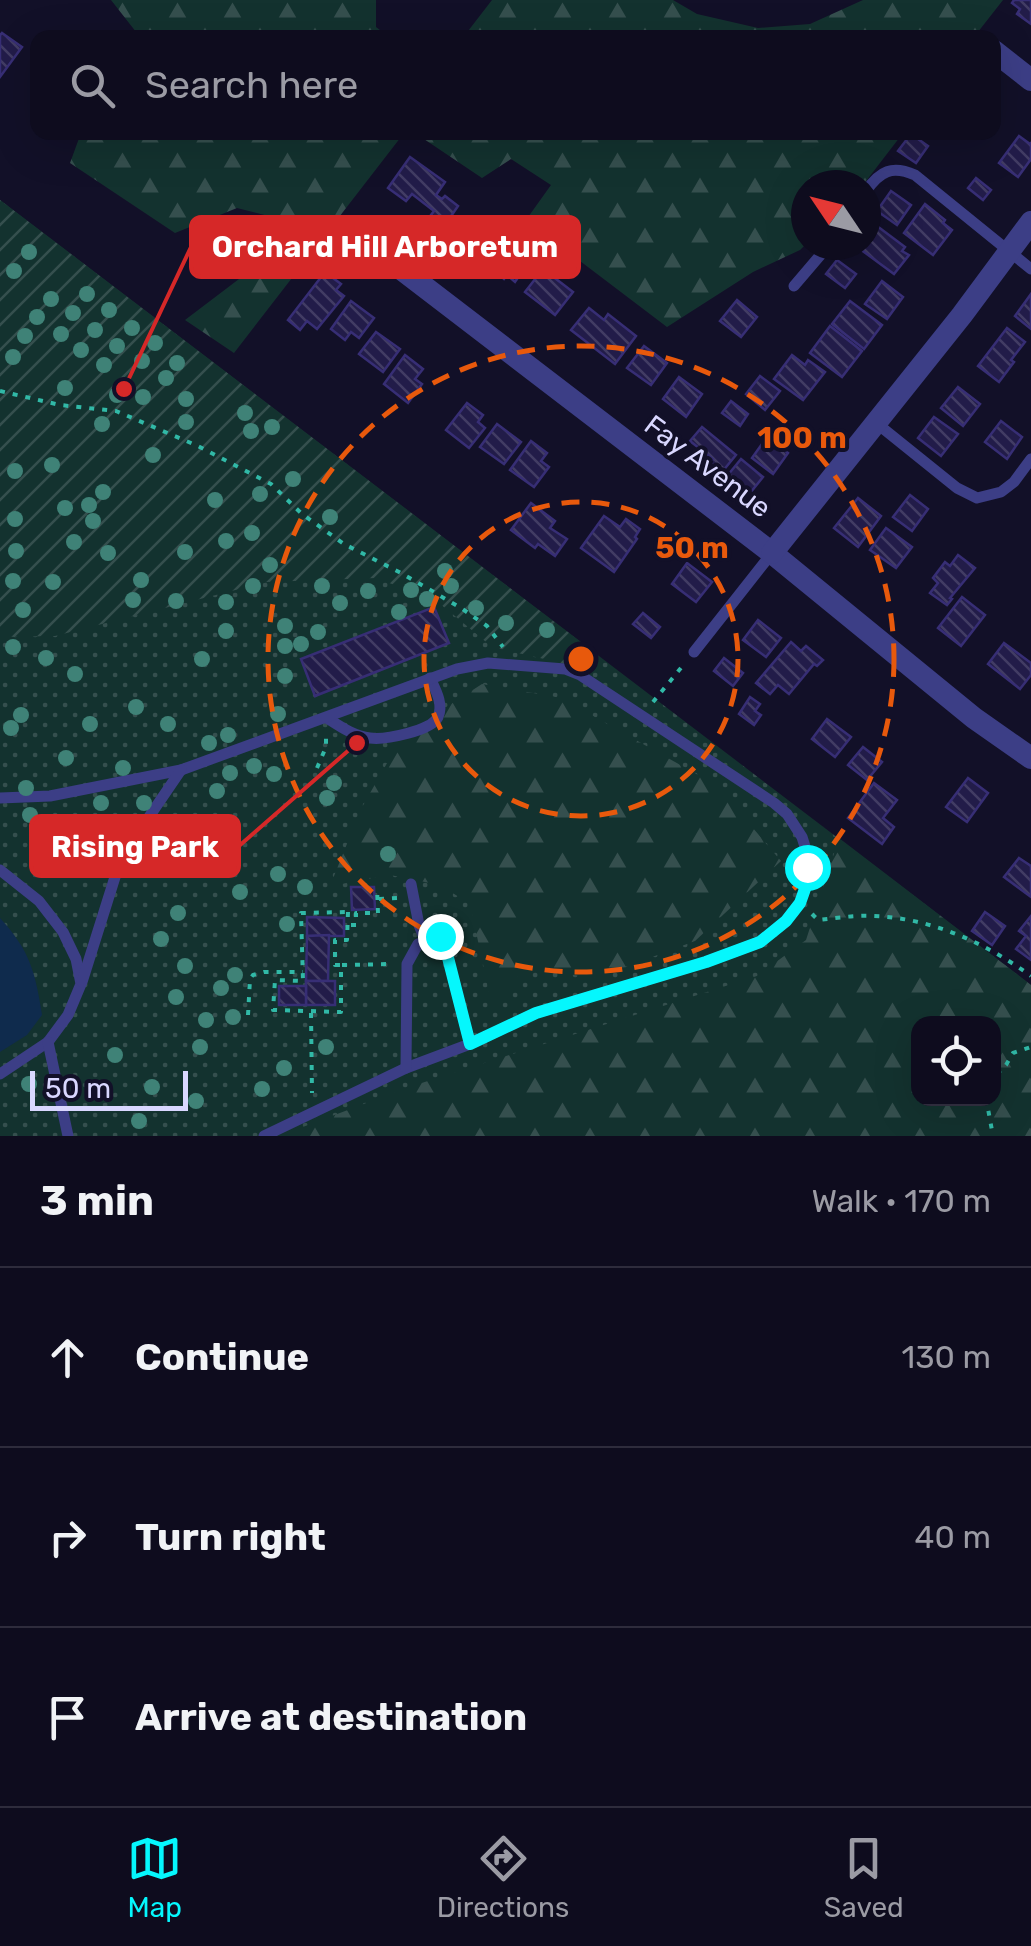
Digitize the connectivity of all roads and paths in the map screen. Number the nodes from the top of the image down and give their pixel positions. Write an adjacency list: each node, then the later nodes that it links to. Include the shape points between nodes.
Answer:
1 (1001, 56): 2 (street)
2 (1031, 80)
3 (881, 174): 6 (lane, via 915,175)
4 (1031, 222): 6 (street)
5 (346, 226): 13 (street, Fay Avenue)
6 (1008, 252): 8 (lane); 11 (street)
7 (816, 260): 9 (lane)
8 (1031, 269)
9 (794, 286)
10 (0, 392): 15 (path, via 116,410 271,484 344,544 487,626)
11 (875, 422): 12 (lane, via 977,498 1001,492); 13 (street)
12 (1031, 459)
13 (772, 553): 14 (lane); 20 (street, Fay Avenue)
14 (694, 652): 17 (path)
15 (518, 666): 16 (lane, via 488,663); 17 (lane, via 565,669)
16 (430, 678): 18 (lane); 18 (lane, via 438,717 410,732 369,738)
17 (642, 715): 27 (lane, via 786,814 806,854)
18 (327, 718): 22 (lane)
19 (326, 747): 21 (path)
20 (1031, 758)
21 (317, 768)
22 (181, 770): 23 (lane, via 50,796); 34 (lane, via 121,858)
23 (0, 798)
24 (0, 870): 34 (lane, via 63,932)
25 (411, 884): 29 (lane)
26 (378, 888): 28 (path, via 378,913 356,913 356,925)
27 (800, 903): 33 (path, via 818,920 872,916 969,937); 38 (lane, via 775,932 746,948 536,1013)
28 (348, 926): 31 (path, via 347,940 335,940); 32 (path, via 348,912 302,913)
29 (425, 940): 30 (lane); 38 (lane, via 440,936 444,942)
30 (407, 964): 31 (path); 40 (lane)
31 (340, 965): 35 (path, via 341,1012)
32 (303, 972): 35 (path, via 303,980 275,980 273,1010); 36 (path, via 253,975)
33 (1031, 976)
34 (81, 984): 37 (lane)
35 (311, 1011): 44 (path)
36 (248, 1015)
37 (48, 1042): 42 (lane); 45 (lane)
38 (470, 1044): 40 (lane)
39 (1031, 1046): 41 (path, via 1013,1053)
40 (406, 1068): 44 (lane)
41 (1001, 1070)
42 (0, 1074)
43 (987, 1106): 47 (path)
44 (315, 1113): 46 (lane)
45 (68, 1136)
46 (264, 1136)
47 (993, 1136)

